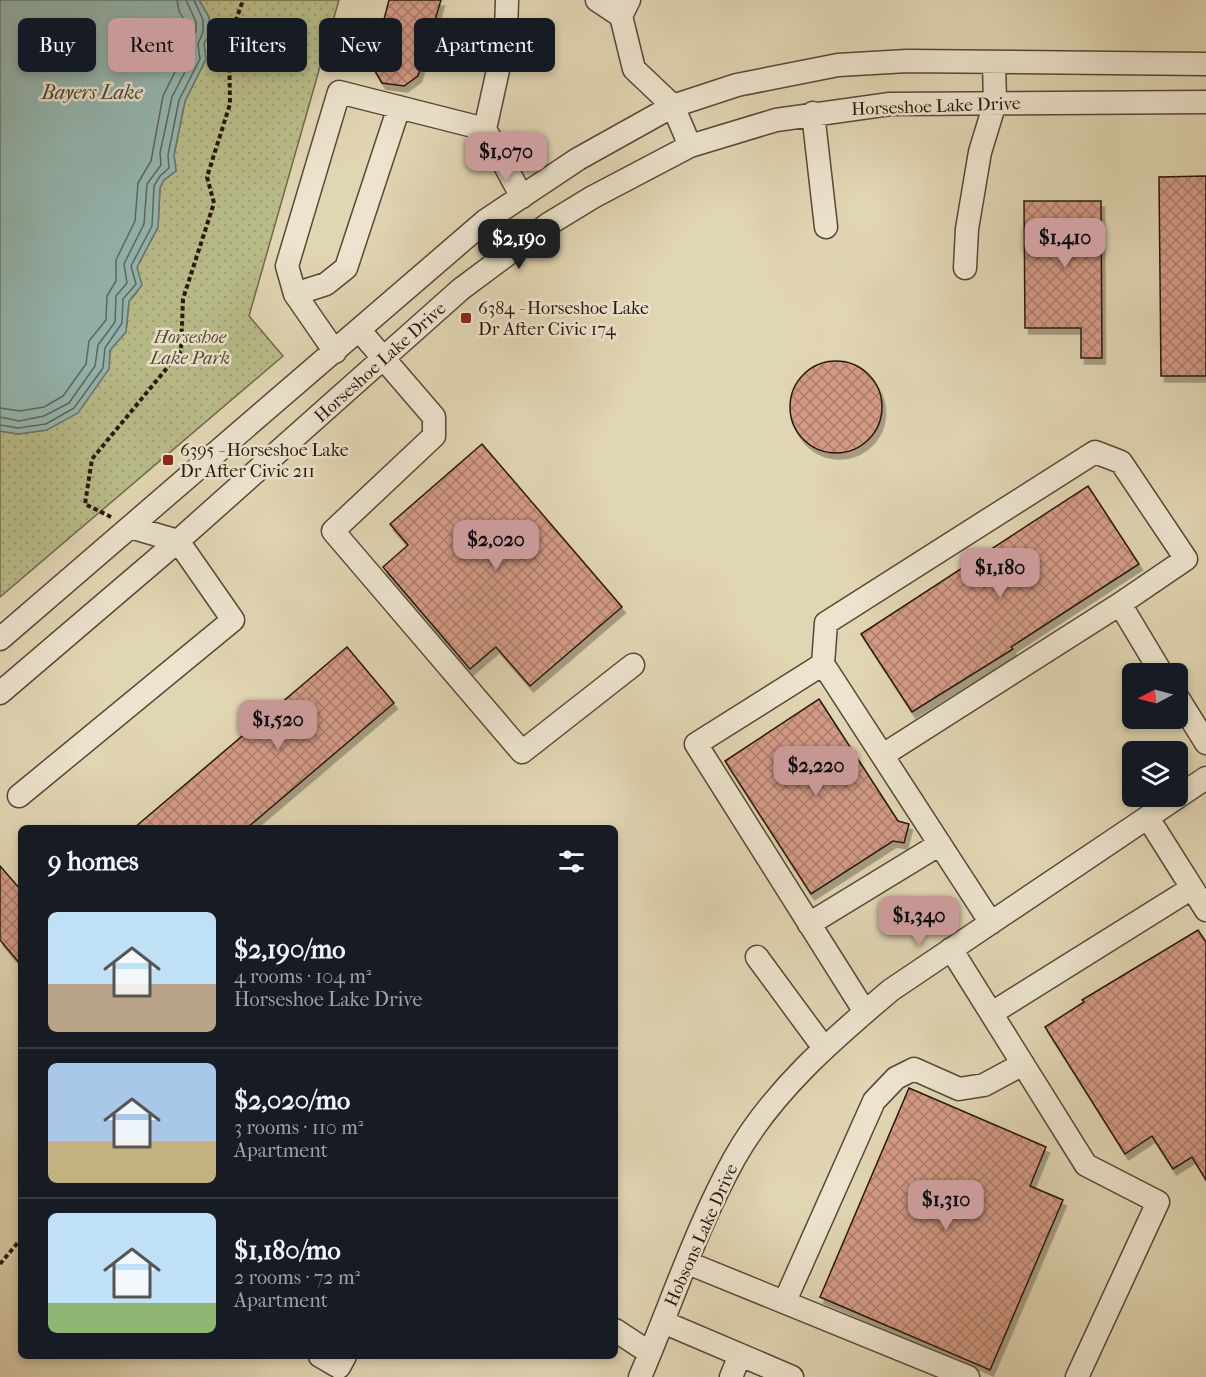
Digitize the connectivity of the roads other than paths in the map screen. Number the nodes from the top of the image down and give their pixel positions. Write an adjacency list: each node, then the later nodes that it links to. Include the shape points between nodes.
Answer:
1 (507, 0): 13 (street, via 506,34)
2 (597, 0): 3 (street)
3 (625, 8): 10 (street, via 634,69)
4 (994, 62): 5 (street, Horseshoe Lake Drive); 9 (street); 10 (street, Horseshoe Lake Drive, via 838,65 737,85)
5 (1155, 64): 6 (street, Horseshoe Lake Drive); 7 (street)
6 (1206, 64)
7 (1155, 102): 8 (street, Horseshoe Lake Drive); 9 (street, Horseshoe Lake Drive)
8 (1206, 102)
9 (995, 103): 12 (street, Horseshoe Lake Drive, via 890,104); 17 (street, via 980,152 967,229)
10 (673, 106): 14 (street); 15 (street, Horseshoe Lake Drive, via 578,159)
11 (399, 107): 13 (street); 18 (street, via 346,268 326,284); 18 (street, via 339,92 287,266)
12 (813, 113): 14 (street, Horseshoe Lake Drive, via 738,130); 16 (street)
13 (485, 129): 15 (street)
14 (690, 146): 21 (street, Horseshoe Lake Drive, via 547,225 461,289)
15 (522, 197): 19 (street, Horseshoe Lake Drive, via 468,235)
16 (826, 227)
17 (965, 268)
18 (295, 294): 20 (street)
19 (360, 331): 20 (street, Horseshoe Lake Drive); 21 (street)
20 (335, 352): 22 (street, Horseshoe Lake Drive)
21 (385, 358): 23 (street, Horseshoe Lake Drive); 28 (street, via 434,417 434,436 333,531 522,752)
22 (130, 527): 23 (street); 25 (street, Horseshoe Lake Drive)
23 (178, 541): 29 (street, Horseshoe Lake Drive); 34 (street, via 233,620)
24 (1120, 604): 26 (street); 27 (street, via 1185,558 1122,462 1095,452 826,623); 32 (street)
25 (0, 639)
26 (1155, 663)
27 (823, 664): 32 (street); 40 (street, via 696,744)
28 (633, 665)
29 (0, 693)
30 (1188, 714): 31 (street)
31 (1206, 743)
32 (883, 755): 36 (street)
33 (1205, 781): 35 (street, Hobsons Lake Drive)
34 (19, 796)
35 (1148, 818): 37 (street); 39 (street, Hobsons Lake Drive)
36 (940, 844): 39 (street); 40 (street)
37 (1192, 888): 38 (street); 44 (street)
38 (1206, 910)
39 (992, 923): 41 (street, Hobsons Lake Drive)
40 (809, 924): 43 (street)
41 (951, 949): 43 (street, Hobsons Lake Drive); 44 (street)
42 (756, 957): 45 (street)
43 (865, 1012): 45 (street, Hobsons Lake Drive)
44 (992, 1013): 46 (street)
45 (824, 1048): 47 (street, Hobsons Lake Drive, via 764,1115 735,1158)
46 (1023, 1064): 48 (street, via 984,1085 959,1089 914,1069 896,1078 874,1101); 59 (street, via 1086,1165 1158,1202)
47 (688, 1263): 48 (street); 49 (street, Hobsons Lake Drive)
48 (785, 1301): 58 (street)
49 (663, 1322): 51 (street, Hobsons Lake Drive); 52 (street)
50 (618, 1332): 51 (street)
51 (650, 1353): 55 (street, Hobsons Lake Drive)
52 (740, 1355): 56 (street); 57 (street)
53 (325, 1359): 54 (street, via 339,1367)
54 (343, 1359)
55 (640, 1377)
56 (731, 1377)
57 (792, 1377)
58 (968, 1377)
59 (1077, 1377)

